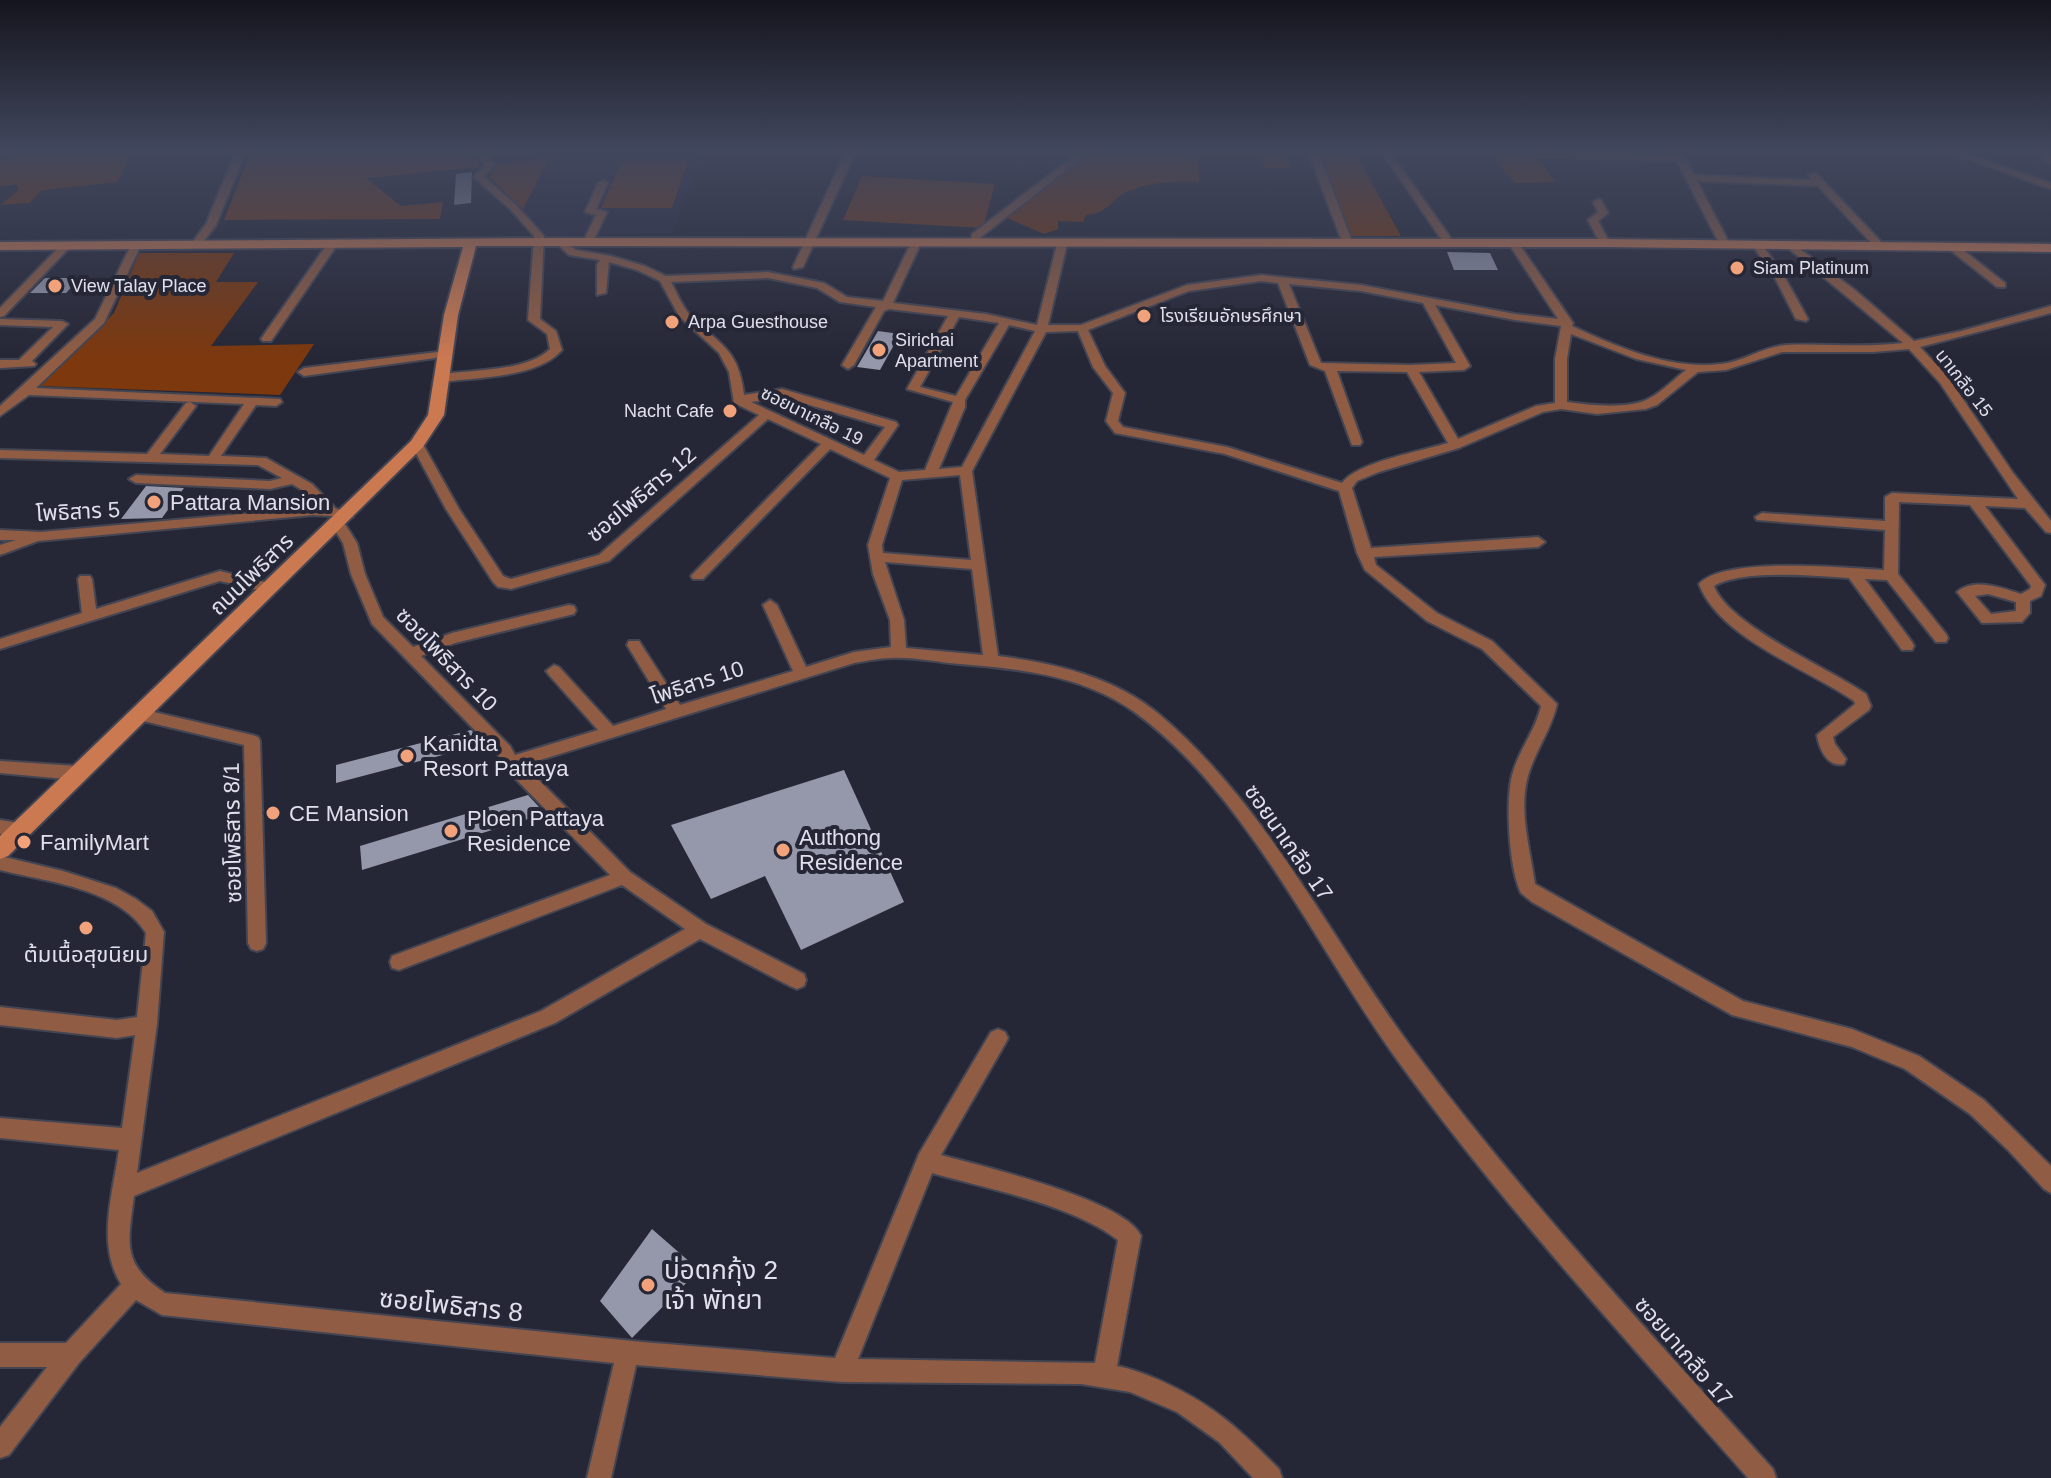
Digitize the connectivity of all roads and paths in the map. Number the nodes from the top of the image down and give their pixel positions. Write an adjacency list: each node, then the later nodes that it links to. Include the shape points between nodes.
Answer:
1 (213, 220): 19 (street)
2 (525, 220): 11 (street)
3 (598, 220): 13 (street)
4 (819, 220): 15 (street)
5 (997, 220): 17 (street)
6 (1339, 220): 21 (street)
7 (1433, 220): 22 (street)
8 (1593, 220): 18 (street)
9 (1713, 220): 27 (street)
10 (1855, 220): 31 (street)
11 (539, 242): 12 (street); 14 (street); 62 (street, via 534,320 552,333 554,354 534,364)
12 (560, 242): 13 (street); 34 (street, via 573,253)
13 (588, 242): 15 (street)
14 (470, 243): 26 (street); 53 (street, ถนนโพธิสาร)
15 (808, 243): 16 (street); 35 (street)
16 (916, 243): 17 (street); 41 (street)
17 (974, 243): 20 (street)
18 (1605, 243): 23 (street); 27 (street)
19 (196, 244): 25 (street); 26 (street)
20 (1062, 244): 21 (street); 50 (street)
21 (1348, 244): 22 (street)
22 (1450, 244): 23 (street)
23 (1514, 244): 48 (street)
24 (67, 245): 25 (street); 28 (street); 43 (street)
25 (136, 245): 63 (street, via 100,321)
26 (332, 245): 51 (street)
27 (1725, 245): 29 (street)
28 (0, 246)
29 (1758, 246): 30 (street); 45 (street)
30 (1792, 246): 31 (street); 52 (street, นาเกลือ 15)
31 (1881, 247): 32 (street)
32 (1953, 247): 33 (street); 38 (street)
33 (2051, 248)
34 (607, 258): 37 (street); 39 (street)
35 (798, 267)
36 (1281, 278): 40 (street); 49 (street, via 1187,288); 59 (street, via 1316,365)
37 (664, 279): 41 (street, via 768,275 820,285 844,300); 64 (street, ซอยนาเกลือ 19, via 683,314 724,351 735,372)
38 (2001, 285)
39 (601, 293)
40 (1427, 301): 48 (street); 60 (street, via 1464,366)
41 (886, 306): 44 (street); 57 (street)
42 (2051, 309): 52 (street, via 1969,334)
43 (0, 314)
44 (955, 314): 47 (street); 65 (street, via 913,389)
45 (1802, 319)
46 (0, 322): 55 (street, via 62,324)
47 (1005, 322): 50 (street); 65 (street)
48 (1567, 325): 58 (street, via 1609,347); 68 (street)
49 (1082, 328): 50 (street); 85 (street, via 1099,367 1119,393 1112,421 1119,430 1227,451)
50 (1042, 329): 80 (street)
51 (267, 339)
52 (1909, 344): 58 (street, via 1783,349 1760,352 1732,365); 87 (street, นาเกลือ 15, via 1943,379)
53 (446, 354): 61 (street); 62 (street, ถนนโพธิสาร)
54 (0, 364): 55 (street)
55 (22, 364): 56 (street)
56 (43, 364)
57 (848, 365)
58 (1697, 367): 68 (street, via 1642,406 1597,410)
59 (1330, 368): 60 (street); 72 (street)
60 (1411, 369): 75 (street)
61 (304, 372)
62 (442, 378): 73 (street, ถนนโพธิสาร, via 436,415)
63 (26, 391): 66 (street); 70 (street)
64 (738, 400): 71 (street, ซอยนาเกลือ 19); 79 (street, via 782,393 892,425)
65 (959, 400): 81 (street)
66 (252, 401): 67 (street); 78 (street)
67 (276, 402)
68 (1561, 405): 75 (street)
69 (190, 406): 77 (street)
70 (0, 412)
71 (766, 415): 73 (street, ซอยโพธิสาร 12, via 604,558 511,584 498,579); 74 (street, ซอยนาเกลือ 19)
72 (1356, 442)
73 (417, 444): 89 (street, ถนนโพธิสาร)
74 (827, 445): 79 (street, ซอยนาเกลือ 19); 102 (street)
75 (1455, 445): 85 (street, via 1374,469 1352,478)
76 (0, 454): 77 (street)
77 (151, 457): 78 (street)
78 (214, 457): 84 (street, via 261,461)
79 (866, 462): 82 (street, ซอยนาเกลือ 19)
80 (966, 471): 81 (street); 99 (street)
81 (930, 474): 82 (street)
82 (897, 476): 98 (street)
83 (136, 479): 84 (street, via 270,485)
84 (293, 480): 89 (street)
85 (1345, 488): 97 (street)
86 (1973, 500): 87 (street); 91 (street, via 1892,497); 105 (street, via 2038,585)
87 (2030, 506): 88 (street); 92 (street, นาเกลือ 15)
88 (2051, 512)
89 (339, 516): 94 (street, โพธิสาร 5); 104 (street, ถนนโพธิสาร); 114 (street, ซอยโพธิสาร 10, via 377,620)
90 (1762, 517): 91 (street)
91 (1890, 526): 101 (street)
92 (2051, 529)
93 (0, 535): 94 (street, โพธิสาร 5)
94 (41, 537): 96 (street)
95 (1538, 542): 97 (street)
96 (0, 550)
97 (1364, 553): 140 (street, via 1370,567 1432,617 1487,645 1549,704 1516,792 1527,888 1718,1000 1887,1050 1934,1075 1993,1120)
98 (876, 557): 99 (street); 113 (street, via 892,600)
99 (979, 565): 115 (street)
100 (1853, 573): 101 (street); 112 (street); 121 (street, via 1728,573 1706,584 1712,601 1730,619 1861,698 1863,706 1825,735)
101 (1891, 575): 109 (street)
102 (698, 576)
103 (85, 579): 108 (street)
104 (271, 588): 108 (street, via 220,576); 119 (street, ถนนโพธิสาร)
105 (2023, 599)
106 (770, 605): 117 (street)
107 (569, 610): 114 (street, via 452,638)
108 (90, 616): 110 (street)
109 (1941, 638)
110 (0, 644)
111 (634, 645): 118 (street)
112 (1907, 646)
113 (899, 652): 115 (street, ซอยนาเกลือ 17); 117 (street, โพธิสาร 10)
114 (411, 654): 122 (street, ซอยโพธิสาร 10)
115 (991, 661): 151 (street, ซอยนาเกลือ 17, via 1048,670 1108,689 1137,705 1175,740 1242,814 1464,1133)
116 (554, 671): 120 (street)
117 (801, 672): 118 (street, โพธิสาร 10)
118 (676, 712): 120 (street, โพธิสาร 10)
119 (141, 715): 124 (street, ถนนโพธิสาร); 131 (street, ซอยโพธิสาร 8/1, via 252,741)
120 (610, 733): 122 (street, โพธิสาร 10)
121 (1838, 759)
122 (511, 763): 129 (street, ซอยโพธิสาร 10)
123 (0, 767): 124 (street)
124 (77, 773): 126 (street, ถนนโพธิสาร)
125 (0, 827): 126 (street)
126 (20, 829): 127 (street, ถนนโพธิสาร)
127 (0, 850)
128 (0, 863): 135 (street, via 88,886 134,906 151,921 156,945)
129 (624, 877): 130 (street, ซอยโพธิสาร 10); 132 (street)
130 (700, 930): 133 (street, ซอยโพธิสาร 10); 141 (street, via 548,1017)
131 (257, 943)
132 (399, 962)
133 (797, 980)
134 (0, 1016): 135 (street, via 117,1029)
135 (147, 1024): 138 (street)
136 (998, 1038): 139 (street)
137 (0, 1128): 138 (street)
138 (130, 1137): 141 (street)
139 (926, 1161): 146 (street); 147 (street, via 1120,1224 1130,1236)
140 (2051, 1182)
141 (124, 1189): 142 (street, via 117,1240 121,1265)
142 (134, 1286): 143 (street, ซอยโพธิสาร 8, via 162,1304); 145 (street)
143 (628, 1351): 146 (street, ซอยโพธิสาร 8); 149 (street)
144 (0, 1355): 145 (street)
145 (71, 1355): 148 (street)
146 (842, 1370): 147 (street, ซอยโพธิสาร 8, via 1022,1370)
147 (1104, 1376): 150 (street, ซอยโพธิสาร 8, via 1131,1380 1185,1404 1227,1434)
148 (0, 1446)
149 (599, 1478)
150 (1270, 1478)
151 (1764, 1478)

